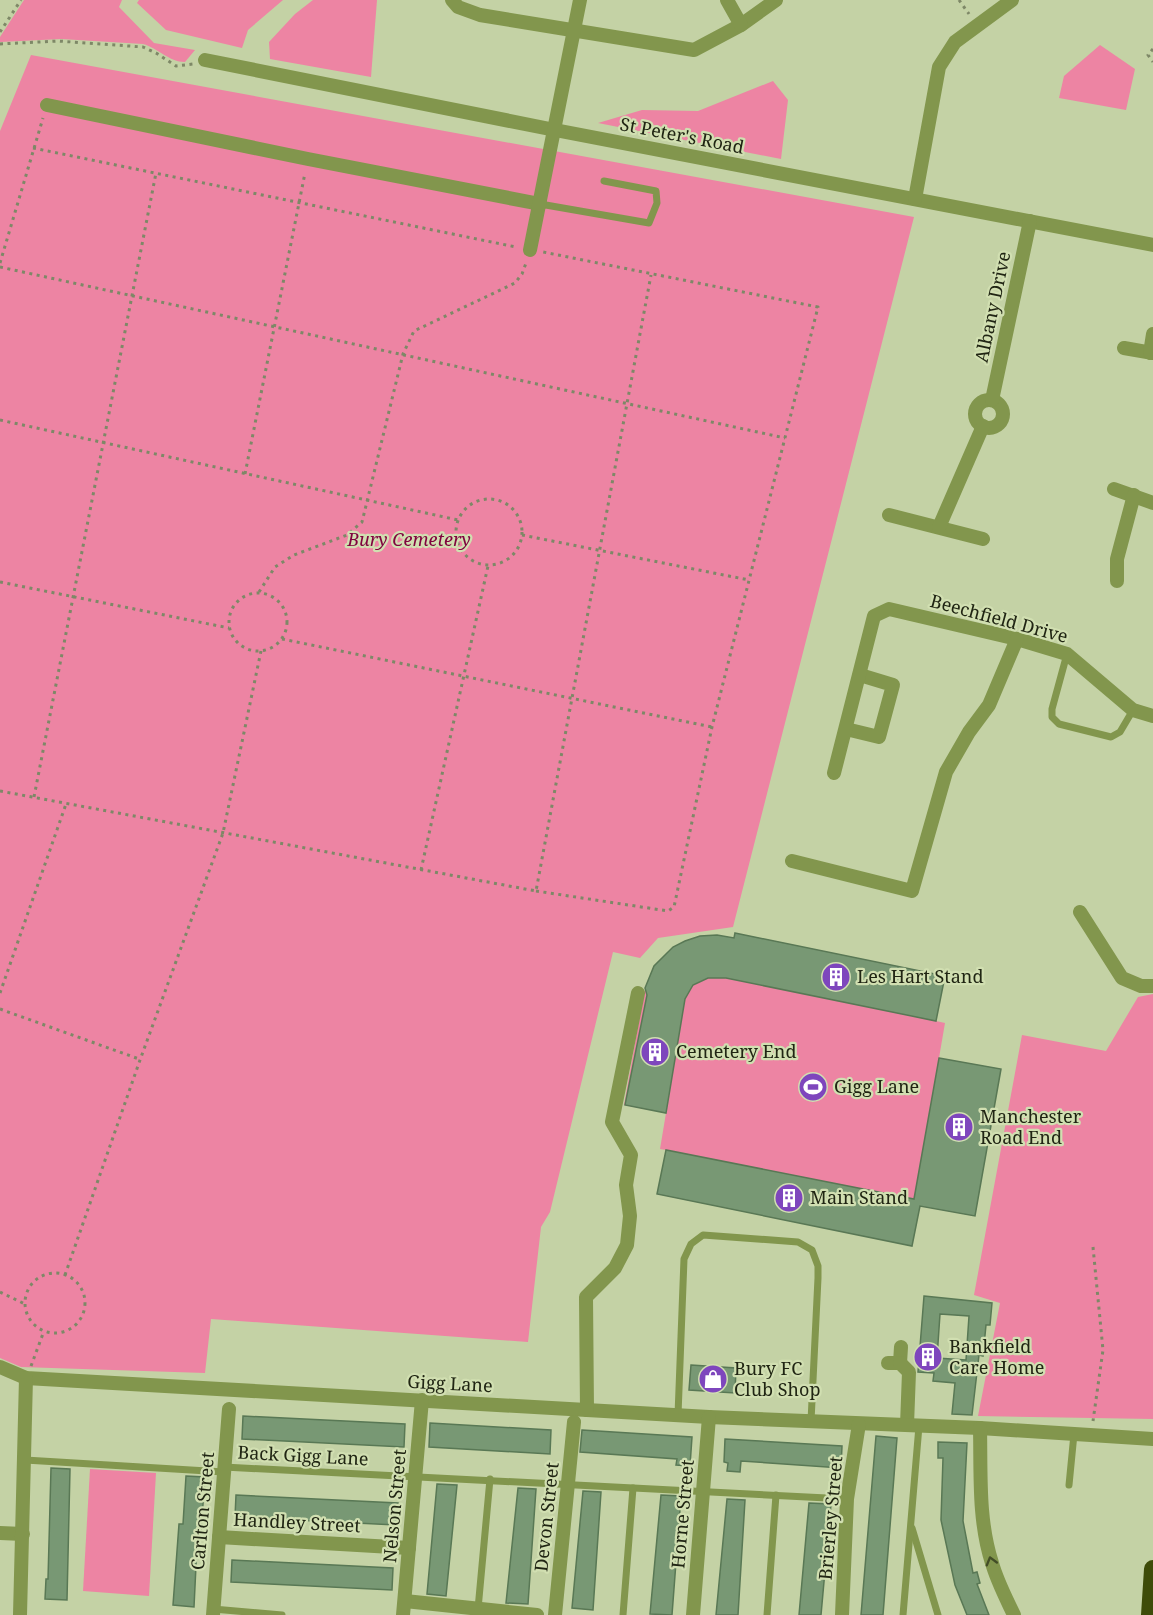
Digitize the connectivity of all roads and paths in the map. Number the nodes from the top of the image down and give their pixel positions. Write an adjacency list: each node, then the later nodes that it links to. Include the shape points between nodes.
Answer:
1 (21, 0): 9 (path)
2 (452, 0): 8 (street, via 458,8 480,15)
3 (580, 0): 8 (street)
4 (728, 0): 7 (street)
5 (776, 0): 7 (street)
6 (1012, 0): 20 (street, via 955,42 939,67)
7 (741, 24): 8 (street, via 694,50)
8 (574, 30): 15 (street)
9 (0, 32)
10 (0, 44): 12 (path, via 58,41 143,47 176,66)
11 (1153, 49): 13 (path, via 1148,55)
12 (205, 60): 15 (street, St Peter's Road)
13 (1153, 62)
14 (48, 105): 16 (path); 17 (street)
15 (555, 130): 20 (street, St Peter's Road); 22 (street)
16 (33, 148): 18 (path); 26 (path)
17 (308, 159): 21 (path); 22 (street)
18 (156, 173): 21 (path); 28 (path)
19 (604, 182): 22 (lane, via 656,191 657,203 649,223)
20 (915, 199): 23 (street, St Peter's Road)
21 (299, 202): 25 (path); 29 (path)
22 (540, 204): 25 (street)
23 (1030, 221): 24 (street, St Peter's Road); 34 (street, Albany Drive)
24 (1153, 245)
25 (530, 250): 27 (path); 33 (path, via 515,283 414,332)
26 (0, 265): 28 (path)
27 (651, 275): 35 (path); 38 (path, via 819,307)
28 (132, 294): 29 (path); 39 (path)
29 (274, 326): 33 (path); 40 (path)
30 (1153, 334): 32 (street)
31 (1124, 348): 32 (street)
32 (1151, 353)
33 (403, 354): 35 (path); 43 (path)
34 (992, 400): 37 (street, Albany Drive, via 981,402 976,409 976,418); 37 (street, Albany Drive, via 1001,406 1003,416 999,424)
35 (627, 403): 38 (path); 50 (path)
36 (0, 420): 39 (path)
37 (983, 426): 47 (street, Albany Drive)
38 (785, 438): 52 (path)
39 (103, 443): 40 (path); 56 (path)
40 (245, 474): 43 (path)
41 (1114, 489): 42 (street)
42 (1134, 495): 44 (street); 53 (street, via 1117,559)
43 (368, 500): 46 (path); 55 (path, via 362,522 347,535 294,555 275,567)
44 (1153, 503)
45 (889, 515): 47 (street)
46 (458, 520): 48 (path, via 470,504 480,499 498,499 514,510); 51 (path, via 458,545 473,561)
47 (939, 527): 49 (street)
48 (522, 535): 50 (path); 51 (path, via 512,556)
49 (983, 539)
50 (600, 551): 52 (path); 64 (path)
51 (488, 566): 63 (path)
52 (749, 580): 67 (path)
53 (1117, 580)
54 (0, 582): 56 (path)
55 (259, 592): 57 (path, via 240,598 233,606 228,618); 58 (path, via 273,597 285,610 287,622)
56 (73, 597): 57 (path); 71 (path)
57 (230, 628): 60 (path, via 240,645)
58 (282, 639): 60 (path); 63 (path)
59 (1017, 639): 61 (street, Beechfield Drive); 62 (street, Beechfield Drive, via 889,609 874,616); 74 (street, via 989,705 946,772 912,891)
60 (261, 651): 73 (path)
61 (1067, 654): 65 (street, Beechfield Drive); 65 (lane, via 1052,709 1052,717 1059,724 1111,737 1120,732)
62 (860, 675): 68 (street); 68 (street, via 893,685 879,736)
63 (464, 676): 64 (path); 75 (path)
64 (572, 698): 67 (path); 76 (path)
65 (1133, 710): 66 (street, Beechfield Drive)
66 (1153, 716)
67 (712, 727): 76 (path, via 674,907 668,911)
68 (846, 729): 69 (street)
69 (834, 774)
70 (0, 790): 71 (path)
71 (34, 797): 72 (path)
72 (66, 804): 73 (path); 79 (path)
73 (223, 833): 75 (path); 82 (path)
74 (792, 861)
75 (422, 870): 76 (path)
76 (536, 891)
77 (1080, 912): 78 (street, via 1122,978)
78 (1153, 986)
79 (0, 993)
80 (638, 993): 93 (street, via 612,1122 632,1155 626,1185 630,1216 627,1245 615,1268 586,1297)
81 (0, 1009): 82 (path)
82 (140, 1060): 84 (path)
83 (1093, 1247): 102 (path, via 1103,1350)
84 (65, 1275): 86 (path, via 48,1274 38,1279 27,1293); 87 (path, via 81,1288 85,1309 75,1326 66,1331)
85 (0, 1292): 86 (path)
86 (25, 1304): 87 (path, via 35,1326)
87 (44, 1331): 90 (path)
88 (901, 1347): 99 (street, via 894,1363 909,1372)
89 (0, 1367): 90 (street, Gigg Lane)
90 (26, 1378): 91 (street, Gigg Lane); 104 (street)
91 (422, 1400): 93 (street, Gigg Lane); 106 (street, Nelson Street)
92 (229, 1409): 105 (street, Carlton Street)
93 (587, 1410): 94 (street, Gigg Lane)
94 (678, 1415): 95 (street, Gigg Lane); 97 (lane, via 684,1259 690,1245 703,1235 798,1242 812,1250 818,1278)
95 (710, 1417): 97 (street, Gigg Lane); 111 (street, Horne Street)
96 (574, 1422): 108 (street, Devon Street)
97 (811, 1422): 98 (street, Gigg Lane)
98 (858, 1424): 99 (street, Gigg Lane); 113 (street, Brierley Street)
99 (913, 1425): 100 (street, Gigg Lane); 114 (lane)
100 (980, 1428): 101 (street, Gigg Lane); 133 (street, one-way to 100, via 986,1541)
101 (1074, 1434): 102 (street, Gigg Lane); 109 (lane)
102 (1091, 1435): 103 (street, Gigg Lane)
103 (1153, 1439)
104 (25, 1460): 105 (lane, Back Gigg Lane); 116 (street)
105 (224, 1470): 106 (lane, Back Gigg Lane); 117 (street, Carlton Street)
106 (415, 1477): 107 (lane, Back Gigg Lane); 118 (street, Nelson Street)
107 (490, 1479): 108 (lane, Back Gigg Lane); 122 (lane)
108 (568, 1484): 110 (lane, Back Gigg Lane); 126 (street, Devon Street)
109 (1069, 1485)
110 (633, 1488): 111 (lane, Back Gigg Lane); 127 (lane)
111 (703, 1491): 112 (lane, Back Gigg Lane); 128 (street, Horne Street)
112 (776, 1495): 113 (lane, Back Gigg Lane); 129 (lane)
113 (847, 1499): 130 (street, Brierley Street)
114 (911, 1525): 131 (lane); 132 (lane)
115 (0, 1533): 116 (street)
116 (23, 1534): 123 (street)
117 (219, 1537): 118 (street, Handley Street); 121 (street, Carlton Street)
118 (410, 1548): 120 (street, Nelson Street)
119 (1153, 1569): 134 (highway)
120 (404, 1608): 122 (street)
121 (213, 1612): 124 (lane)
122 (478, 1612): 125 (street)
123 (20, 1615)
124 (282, 1615)
125 (537, 1615)
126 (555, 1615)
127 (624, 1615)
128 (693, 1615)
129 (767, 1615)
130 (842, 1615)
131 (903, 1615)
132 (938, 1615)
133 (1014, 1615)
134 (1150, 1615)

